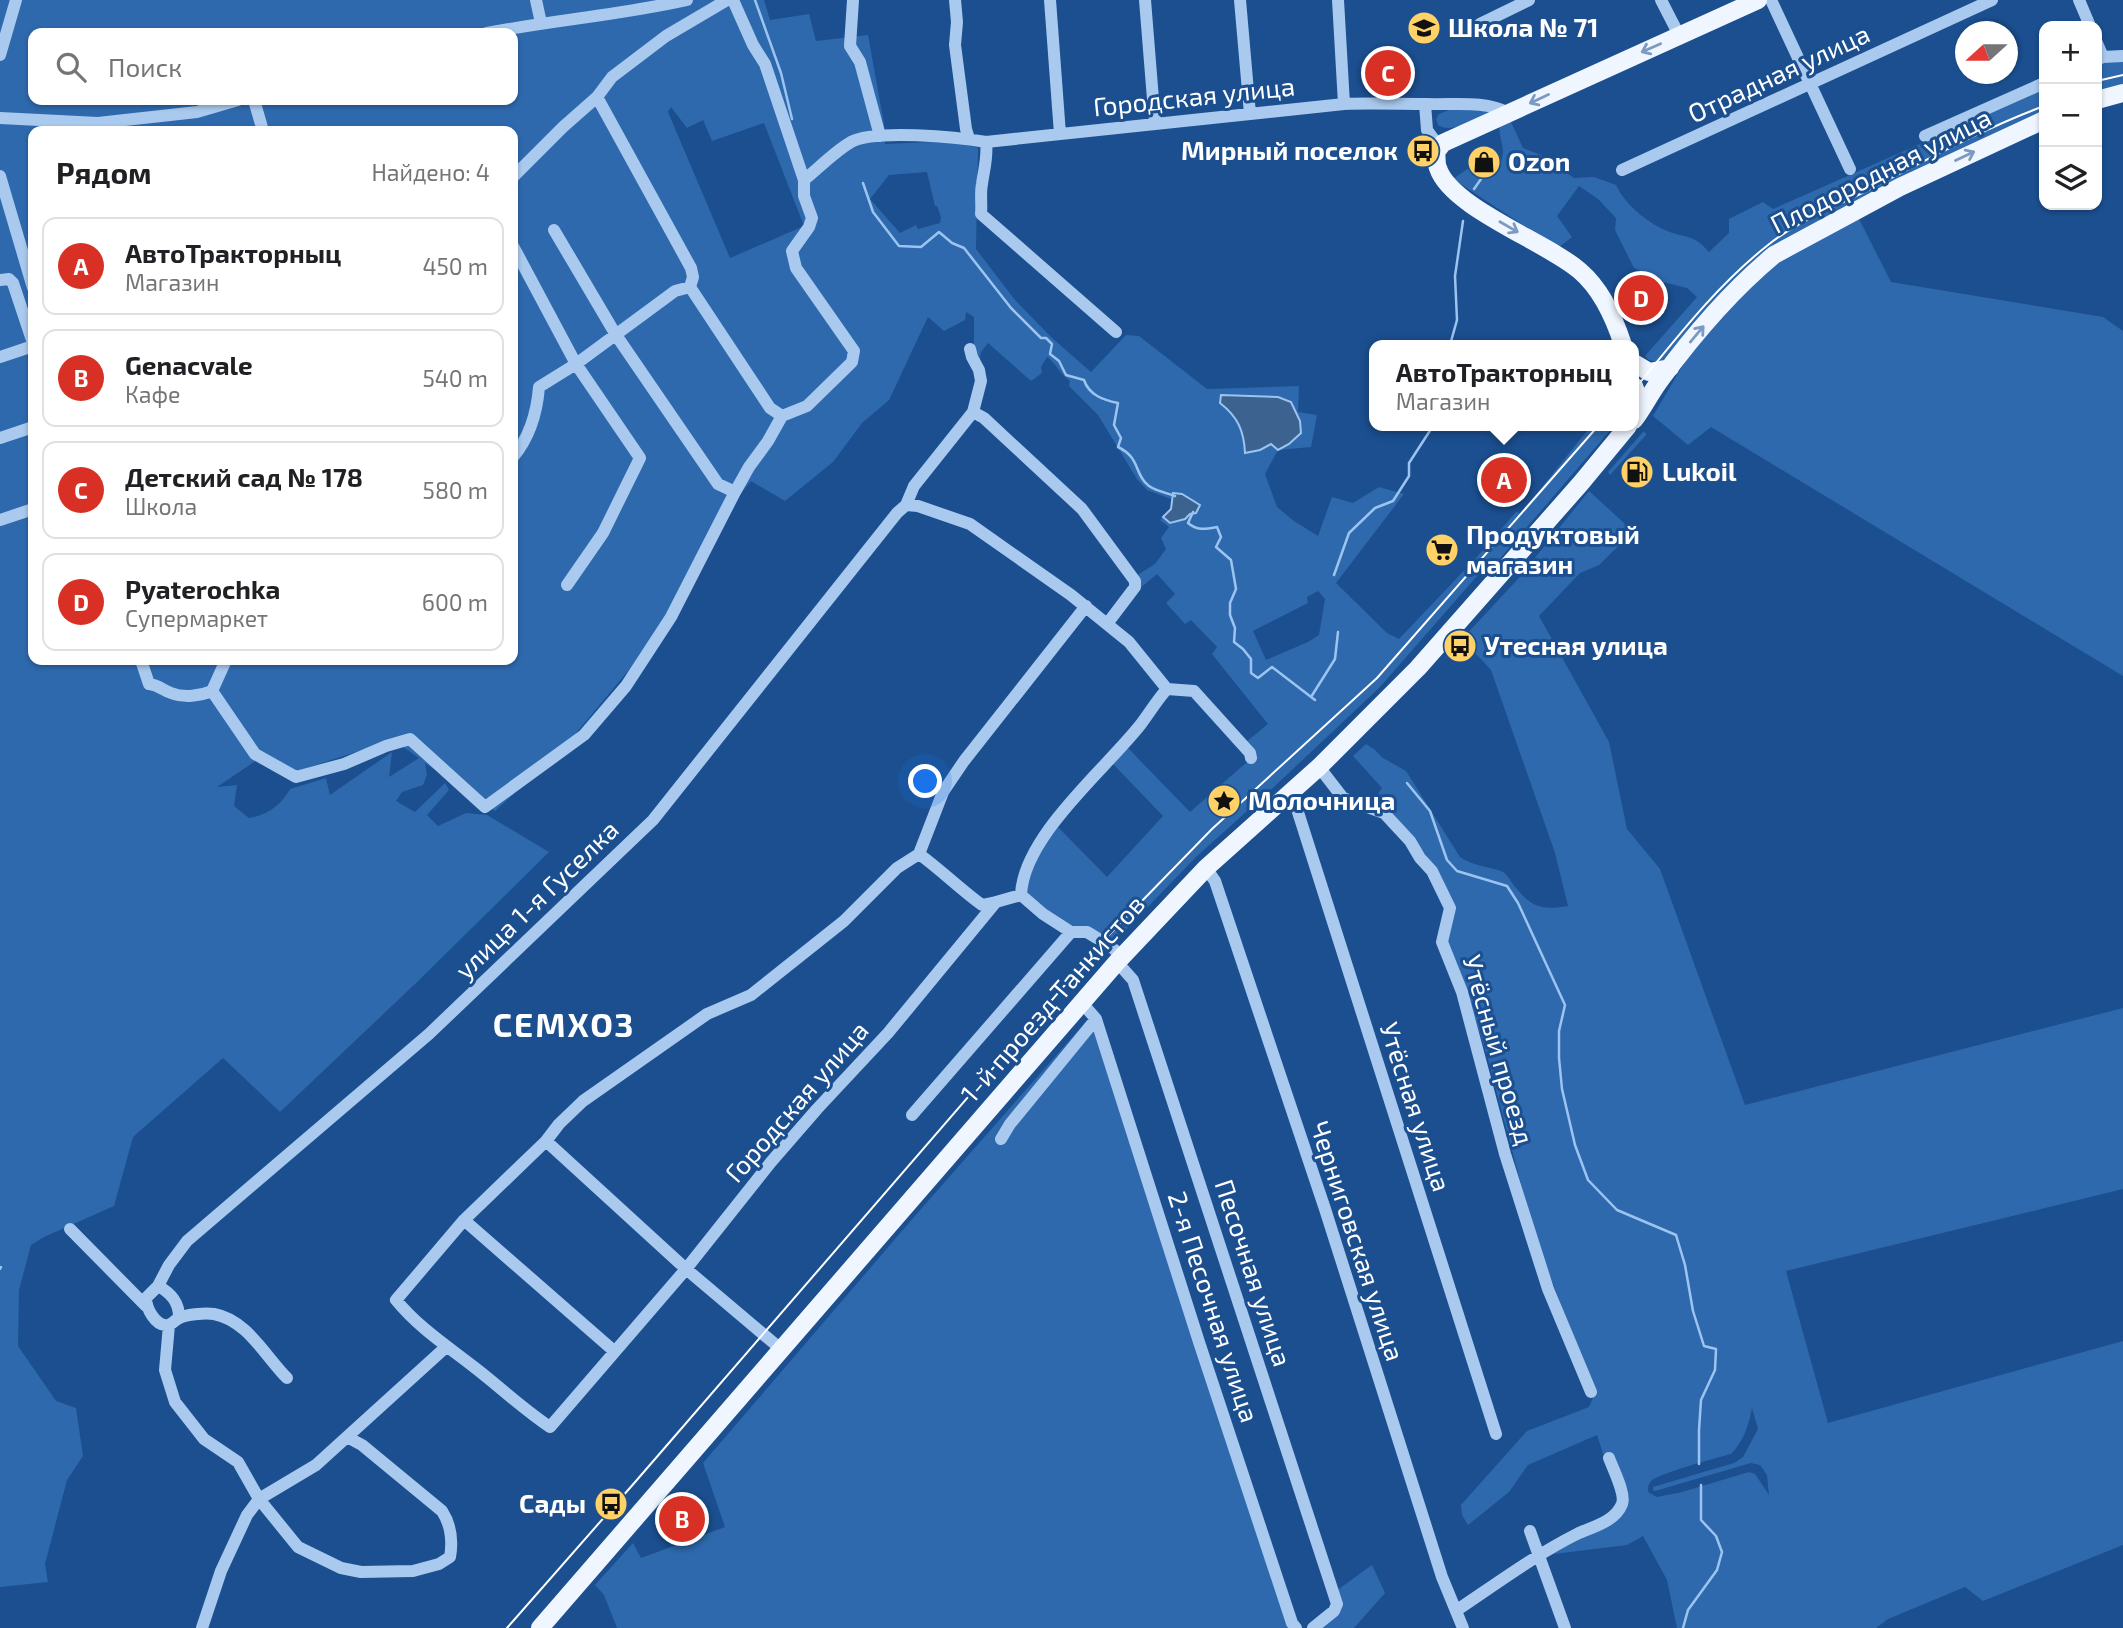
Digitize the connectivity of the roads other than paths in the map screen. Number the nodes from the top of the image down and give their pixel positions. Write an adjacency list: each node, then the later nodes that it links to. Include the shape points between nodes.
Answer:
1 (16, 0): 23 (street)
2 (536, 0): 19 (street)
3 (687, 0): 19 (street)
4 (727, 0): 29 (street, via 666,36 612,77)
5 (733, 0): 51 (street, via 765,64)
6 (853, 0): 42 (street, via 850,46 860,62)
7 (955, 0): 44 (street, via 955,45)
8 (1050, 0): 41 (street)
9 (1145, 0): 39 (street)
10 (1240, 0): 36 (street)
11 (1338, 0): 31 (street)
12 (1529, 0): 20 (street)
13 (1661, 0): 22 (street)
14 (1758, 0): 22 (main road)
15 (1771, 0): 27 (street)
16 (1992, 0): 27 (street, Отрадная улица)
17 (2079, 0): 18 (street)
18 (2088, 21)
19 (541, 23): 21 (street)
20 (1480, 24)
21 (514, 28)
22 (1679, 35): 35 (main road, one-way to 35)
23 (0, 55)
24 (2123, 56): 25 (street)
25 (2102, 58)
26 (2042, 84): 43 (street)
27 (1810, 85): 47 (street); 48 (street, Отрадная улица)
28 (2123, 93): 30 (main road)
29 (597, 97): 49 (street); 56 (street, via 691,268)
30 (2102, 99)
31 (1344, 104): 32 (street, Городская улица); 36 (street, Городская улица)
32 (1425, 104): 35 (street, Городская улица, via 1496,106); 46 (street, via 1427,130)
33 (221, 105): 37 (street, via 98,123)
34 (256, 105): 40 (street)
35 (1509, 113): 46 (main road)
36 (1250, 114): 39 (street, Городская улица)
37 (0, 118)
38 (2039, 122): 66 (main road, Плодородная улица, one-way to 38, via 1723,304 1774,255 1900,187)
39 (1155, 124): 41 (street, Городская улица)
40 (262, 126)
41 (1060, 134): 45 (street, Городская улица)
42 (880, 136): 44 (street, Городская улица); 51 (street, Городская улица, via 851,142)
43 (1925, 136)
44 (969, 139): 45 (street, Городская улица)
45 (986, 142): 58 (street, via 981,214)
46 (1440, 148): 60 (main road, one-way to 60, via 1437,167 1446,182 1468,203 1582,272)
47 (1850, 169)
48 (1622, 170)
49 (518, 172)
50 (0, 176): 54 (street)
51 (804, 180): 69 (street, via 812,218 792,251 796,268 854,351 852,362 807,406)
52 (554, 230): 59 (street)
53 (518, 255): 64 (street)
54 (28, 271)
55 (4, 279): 57 (street, via 13,283)
56 (690, 287): 59 (street, via 675,291); 69 (street, via 770,408)
57 (28, 329)
58 (1116, 332)
59 (616, 335): 64 (street); 74 (street, via 718,484)
60 (1622, 340)
61 (28, 346): 63 (street)
62 (970, 349): 67 (street, улица 1-я Гуселка, via 981,381)
63 (0, 357)
64 (576, 364): 73 (street, via 539,387 537,409); 78 (street, via 640,458 603,533)
65 (1639, 366): 66 (main road, via 1649,372)
66 (1670, 368): 68 (main road, Плодородная улица)
67 (973, 412): 75 (street, улица 1-я Гуселка, via 914,486); 80 (street, via 1082,509 1135,581)
68 (1639, 413)
69 (782, 416): 74 (street)
70 (28, 429): 72 (street)
71 (1624, 431): 86 (main road, 1-й проезд Танкистов, via 1418,668)
72 (0, 438)
73 (518, 449)
74 (734, 492): 84 (street, via 671,617 625,686 584,735 485,807 410,739 296,777 255,754)
75 (906, 505): 79 (street, via 970,524); 102 (street, улица 1-я Гуселка, via 653,820 429,1034 187,1241)
76 (28, 511): 77 (street)
77 (0, 520)
78 (567, 585)
79 (1086, 606): 80 (street); 88 (street, via 943,792)
80 (1107, 624): 83 (street, via 1129,642)
81 (143, 665): 84 (street, via 149,684 175,695 202,696)
82 (224, 665): 84 (street)
83 (1167, 689): 85 (street, via 1194,691); 90 (street, via 1053,823 1031,857)
84 (212, 691)
85 (1251, 758)
86 (1319, 767): 87 (main road, 1-й проезд Танкистов); 109 (street, Утёсный проезд, via 1343,798 1384,813 1393,822 1432,871 1450,908 1442,942 1462,992 1505,1154 1548,1289)
87 (1287, 796): 89 (main road, 1-й проезд Танкистов); 110 (street, Утёсная улица, via 1297,808)
88 (919, 853): 91 (street, via 982,905); 98 (street, Городская улица, via 788,967 751,995 707,1014 583,1101)
89 (1206, 868): 93 (main road, 1-й проезд Танкистов); 116 (street, Черниговская улица, via 1215,881 1325,1209)
90 (1021, 895): 91 (street); 92 (street, Песочная улица)
91 (996, 902): 101 (street, Городская улица)
92 (1071, 932): 93 (street, Песочная улица, via 1087,932 1110,946); 96 (street)
93 (1119, 959): 94 (main road, 1-й проезд Танкистов); 120 (street, Песочная улица, via 1133,981 1337,1604)
94 (1082, 1003): 95 (street, 2-я Песочная улица); 106 (main road, 1-й проезд Танкистов)
95 (1096, 1019): 97 (street); 119 (street, 2-я Песочная улица)
96 (912, 1115)
97 (1001, 1139)
98 (546, 1141): 99 (street, Городская улица); 101 (street)
99 (464, 1220): 105 (street, Городская улица, via 396,1300); 107 (street)
100 (70, 1229): 103 (street)
101 (686, 1269): 106 (street); 107 (street, Городская улица)
102 (158, 1286): 103 (street, via 146,1298); 104 (street, via 177,1303)
103 (146, 1307): 104 (street, via 164,1325)
104 (174, 1321): 108 (street, via 211,1314 239,1324); 113 (street, via 165,1370 175,1402 204,1439 238,1462)
105 (446, 1347): 107 (street, Городская улица, via 550,1427); 111 (street)
106 (782, 1350): 118 (main road, 1-й проезд Танкистов)
107 (614, 1352)
108 (287, 1378)
109 (1591, 1392)
110 (1496, 1434)
111 (347, 1437): 113 (street, via 316,1465); 113 (street, via 442,1511 449,1521 450,1557 413,1572 341,1568 298,1547)
112 (1609, 1458): 115 (street, via 1623,1497 1621,1506 1607,1521)
113 (259, 1499): 117 (street, via 247,1514 221,1571)
114 (1530, 1531): 115 (street)
115 (1540, 1556): 116 (street); 121 (street)
116 (1458, 1622)
117 (202, 1628)
118 (540, 1628)
119 (1296, 1628)
120 (1313, 1628)
121 (1565, 1628)

